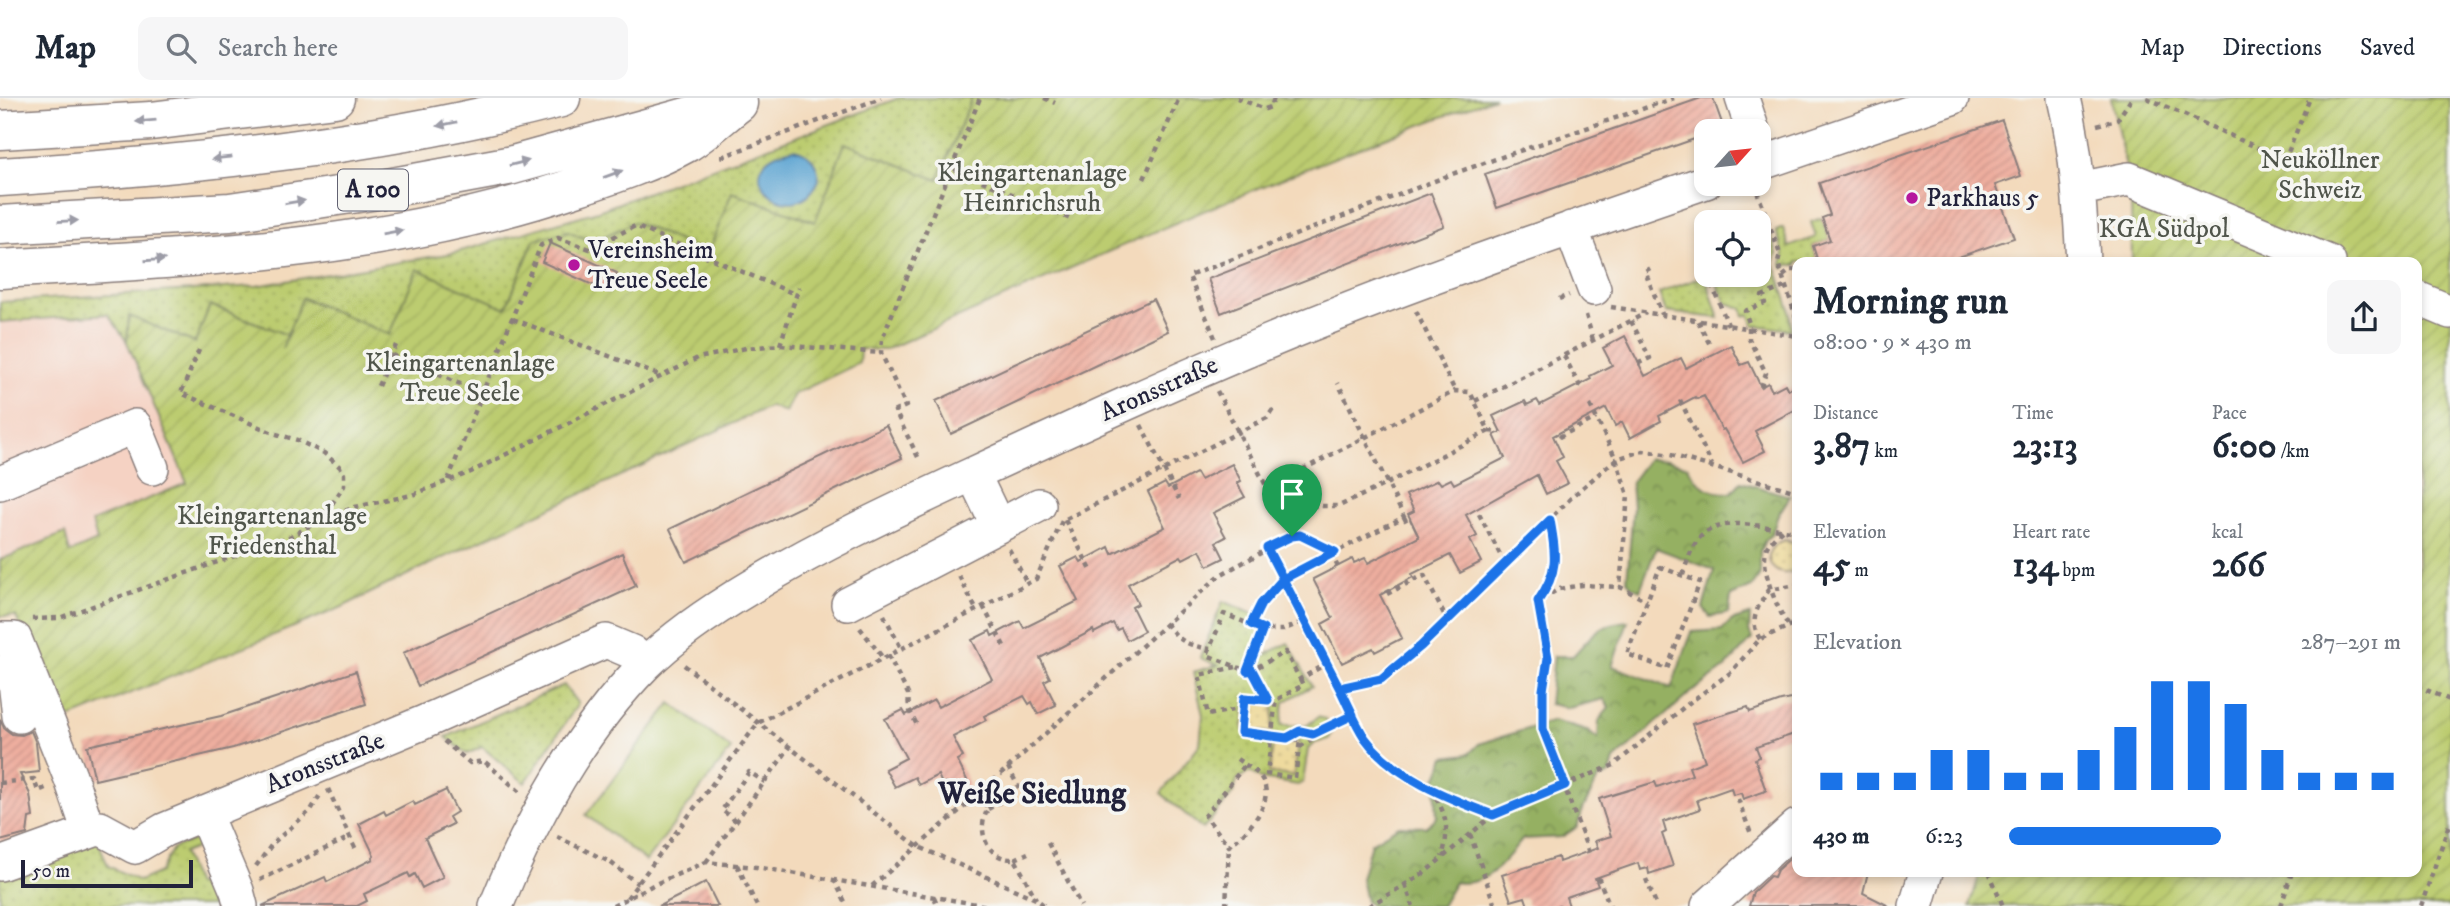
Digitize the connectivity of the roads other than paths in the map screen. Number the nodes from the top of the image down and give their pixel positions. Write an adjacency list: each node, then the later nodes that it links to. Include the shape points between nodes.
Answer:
1 (335, 98): 8 (highway, one-way to 8, via 151,121)
2 (561, 98): 10 (highway, A 100, one-way to 10, via 406,133 299,150)
3 (1742, 98): 7 (street)
4 (1952, 98): 9 (street)
5 (2064, 98): 12 (street)
6 (746, 100): 13 (highway, A 100, one-way to 6, via 230,212 371,191 513,165); 17 (highway, one-way to 6, via 238,254 326,243 507,209 619,172 688,141)
7 (1749, 119)
8 (0, 130)
9 (1771, 161)
10 (0, 177)
11 (1694, 186): 14 (street, Aronsstraße)
12 (2079, 189): 15 (street); 16 (street, via 2129,179)
13 (0, 225)
14 (1572, 228): 18 (street); 22 (street, Aronsstraße, via 1215,364)
15 (2082, 257)
16 (2317, 257)
17 (0, 269)
18 (1598, 297)
19 (2422, 300): 20 (street)
20 (2450, 312)
21 (152, 468): 23 (street, via 135,426)
22 (973, 474): 25 (street); 28 (street, Aronsstraße, via 782,568 715,608)
23 (0, 483)
24 (1052, 512): 25 (street)
25 (998, 526): 26 (street)
26 (860, 608)
27 (14, 632): 29 (street); 32 (street)
28 (655, 657): 30 (street, Aronsstraße, via 606,641); 36 (street, Aronsstraße, via 605,710 576,751)
29 (19, 716)
30 (204, 813): 32 (street, Aronsstraße, via 135,847 100,828); 35 (street)
31 (1792, 830): 37 (street)
32 (89, 832): 33 (street)
33 (0, 864)
34 (1925, 877): 38 (street)
35 (239, 898)
36 (496, 906)
37 (1708, 906)
38 (1916, 906)

